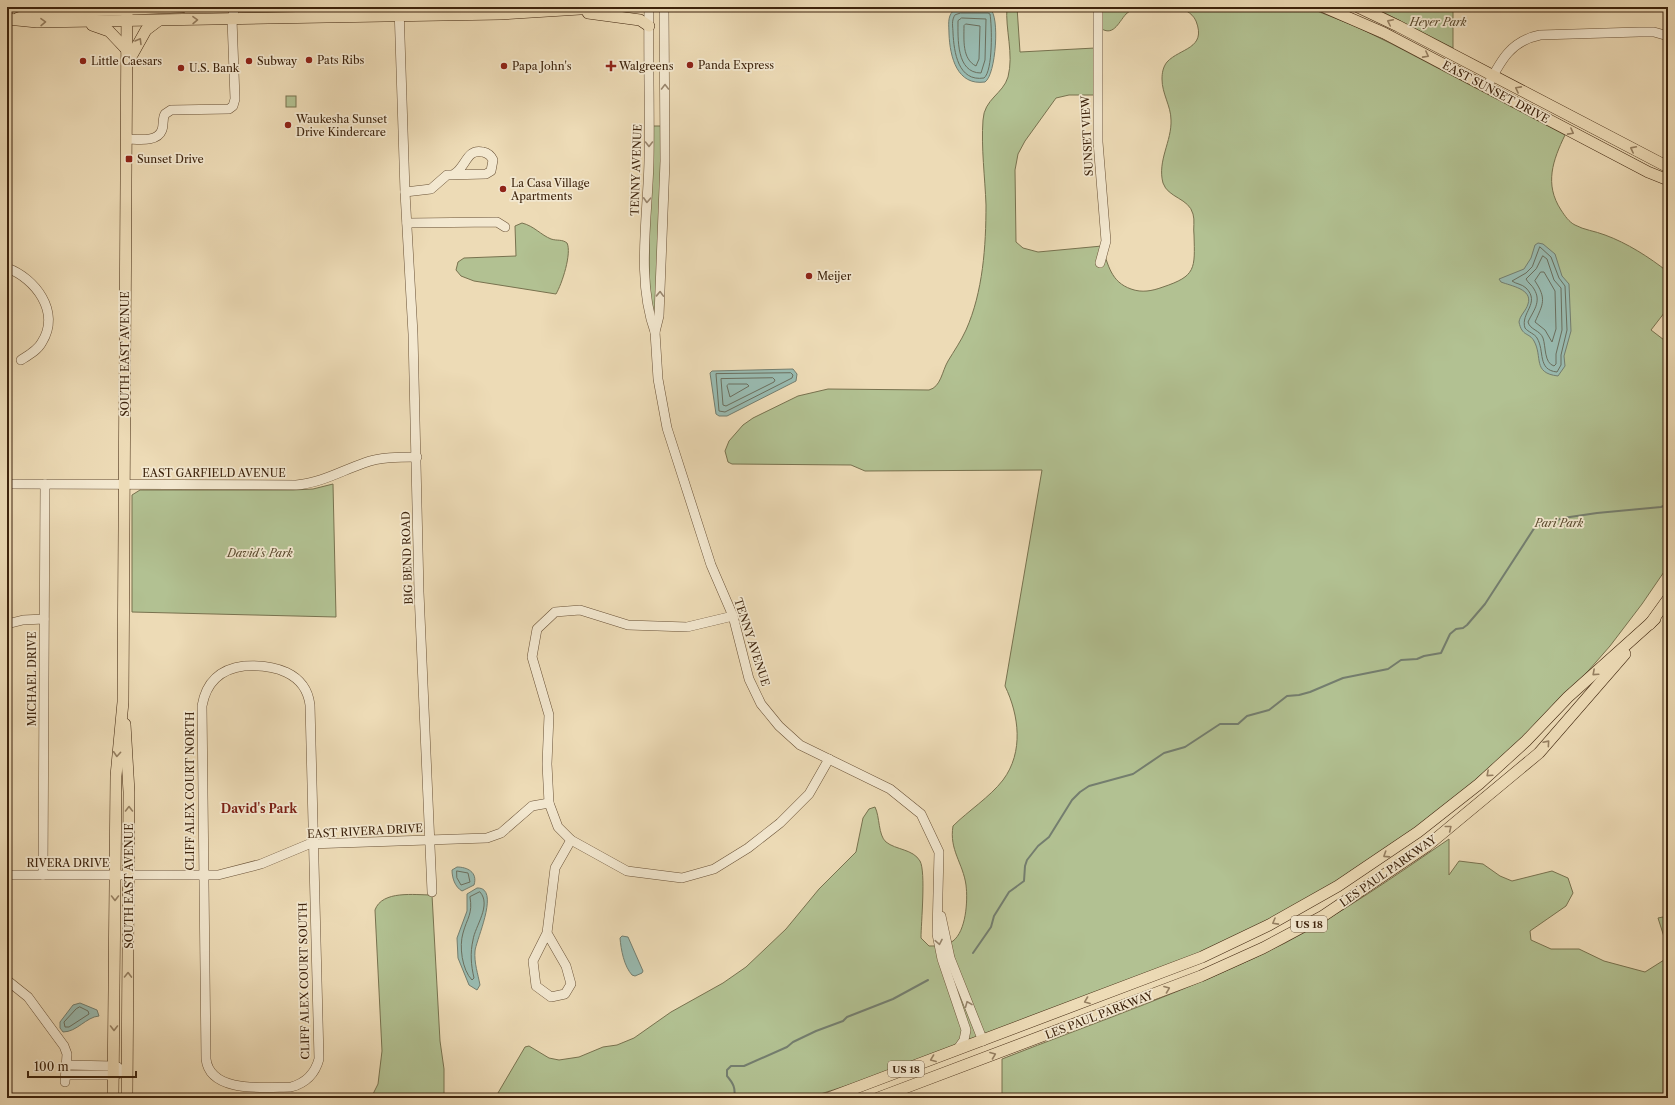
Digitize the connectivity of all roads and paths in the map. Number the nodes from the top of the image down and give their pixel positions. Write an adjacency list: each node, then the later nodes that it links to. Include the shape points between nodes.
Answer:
1 (166, 7): 2 (main road); 10 (main road)
2 (182, 7)
3 (235, 7): 15 (street)
4 (612, 7): 11 (main road)
5 (649, 7): 19 (street, TENNY AVENUE)
6 (664, 7): 26 (street, TENNY AVENUE, one-way to 6)
7 (1098, 7): 36 (street, SUNSET VIEW, via 1098,135 1106,241)
8 (1324, 7): 12 (main road, EAST SUNSET DRIVE)
9 (1358, 7): 23 (main road, EAST SUNSET DRIVE, one-way to 9)
10 (127, 8): 14 (main road, via 34,13); 17 (main road, SOUTH EAST AVENUE)
11 (576, 10): 13 (main road); 19 (main road, via 640,20)
12 (1342, 10): 24 (main road, EAST SUNSET DRIVE, one-way to 24)
13 (399, 11): 15 (main road); 31 (street, BIG BEND ROAD)
14 (11, 19): 18 (main road, one-way to 18)
15 (232, 19): 16 (main road, one-way to 15); 27 (street, via 235,99 233,106 229,109 172,110 166,114 162,132 157,136 151,139)
16 (158, 20): 17 (main road); 22 (main road, one-way to 16, via 146,30)
17 (127, 21): 18 (main road); 21 (main road, SOUTH EAST AVENUE)
18 (71, 22): 21 (main road, via 97,25 106,29)
19 (649, 26): 25 (street, TENNY AVENUE)
20 (1668, 36): 23 (street, via 1654,32 1639,32 1530,37 1509,50)
21 (126, 49): 22 (main road, SOUTH EAST AVENUE)
22 (126, 66): 27 (main road, SOUTH EAST AVENUE)
23 (1493, 76): 24 (street); 28 (main road, EAST SUNSET DRIVE, one-way to 23)
24 (1487, 87): 30 (main road, EAST SUNSET DRIVE, one-way to 30, via 1642,169)
25 (649, 126): 26 (street); 33 (street, TENNY AVENUE, one-way to 33)
26 (665, 126): 34 (street, TENNY AVENUE)
27 (126, 139): 43 (main road, SOUTH EAST AVENUE)
28 (1668, 167)
29 (454, 174): 31 (street, via 443,177 431,189)
30 (1668, 180)
31 (405, 192): 32 (street, BIG BEND ROAD)
32 (407, 223): 35 (street, via 497,222); 40 (street, BIG BEND ROAD)
33 (646, 224): 34 (street); 38 (street, TENNY AVENUE, via 646,294)
34 (662, 224): 38 (street, TENNY AVENUE, one-way to 34, via 659,316)
35 (505, 227)
36 (1100, 264)
37 (7, 268): 39 (street, via 26,277 33,284 43,297 46,307 47,327 43,341)
38 (655, 332): 45 (street, TENNY AVENUE, via 660,398 669,438 711,565)
39 (21, 360)
40 (417, 457): 43 (street, EAST GARFIELD AVENUE, via 366,462 311,484); 52 (street, BIG BEND ROAD, via 419,592)
41 (7, 484): 42 (street, EAST GARFIELD AVENUE)
42 (45, 484): 43 (street, EAST GARFIELD AVENUE); 46 (street, MICHAEL DRIVE)
43 (124, 484): 49 (main road, SOUTH EAST AVENUE)
44 (1668, 599): 47 (main road, LES PAUL PARKWAY / US 18)
45 (733, 616): 50 (street, TENNY AVENUE, via 750,679 761,704 779,726 800,745); 51 (street, via 687,626 628,625 580,610 555,612 537,629 532,657 549,715 546,764)
46 (44, 619): 48 (street); 56 (street, MICHAEL DRIVE)
47 (1655, 619): 64 (main road, LES PAUL PARKWAY / US 18, one-way to 64, via 1568,697 1526,741 1479,784 1412,837 1338,886 1269,925 1202,957); 73 (main road, LES PAUL PARKWAY / US 18, one-way to 47, via 1201,976 1263,948 1323,916 1427,846 1539,753)
48 (7, 624)
49 (123, 702): 57 (main road, SOUTH EAST AVENUE, one-way to 57, via 116,776); 58 (main road, SOUTH EAST AVENUE, one-way to 49, via 129,792)
50 (829, 759): 53 (street, via 809,794 780,823 748,848 714,869 682,878 627,871); 61 (street, TENNY AVENUE, via 890,789 921,814 939,852)
51 (549, 803): 52 (street, EAST RIVERA DRIVE, via 532,806 501,833 487,838); 53 (street, via 558,827)
52 (430, 840): 54 (street, EAST RIVERA DRIVE); 60 (street, BIG BEND ROAD)
53 (571, 840): 62 (street, via 555,868)
54 (314, 844): 59 (street, EAST RIVERA DRIVE, via 305,845 241,870 218,876); 59 (street, CLIFF ALEX COURT NORTH, via 311,720 307,691 294,676 281,669 260,666 236,667 224,671 212,681 202,706); 59 (street, CLIFF ALEX COURT SOUTH, via 319,1059 312,1074 299,1085 233,1086 216,1078 206,1065)
55 (7, 875): 56 (street, RIVERA DRIVE)
56 (43, 875): 57 (street, RIVERA DRIVE)
57 (115, 876): 58 (street, RIVERA DRIVE); 67 (main road, SOUTH EAST AVENUE, one-way to 67)
58 (129, 876): 59 (street, EAST RIVERA DRIVE); 68 (main road, SOUTH EAST AVENUE, one-way to 58)
59 (203, 876)
60 (432, 892)
61 (938, 903): 64 (street, TENNY AVENUE, one-way to 61, via 950,958); 65 (street, TENNY AVENUE, one-way to 65, via 937,934 942,959 966,1030 964,1040)
62 (547, 933): 62 (street, via 533,961 536,986 551,997 565,994 570,984 566,966)
63 (8, 980): 66 (street, via 28,996 64,1046)
64 (982, 1040): 65 (main road, LES PAUL PARKWAY / US 18); 72 (main road, via 983,1047 980,1052)
65 (956, 1050): 71 (main road, LES PAUL PARKWAY / US 18, one-way to 71)
66 (67, 1065): 67 (street); 67 (street, via 66,1079)
67 (114, 1070): 68 (street); 69 (main road, SOUTH EAST AVENUE)
68 (127, 1070): 70 (main road, SOUTH EAST AVENUE)
69 (113, 1098)
70 (127, 1098)
71 (829, 1098)
72 (867, 1098)
73 (878, 1098)

